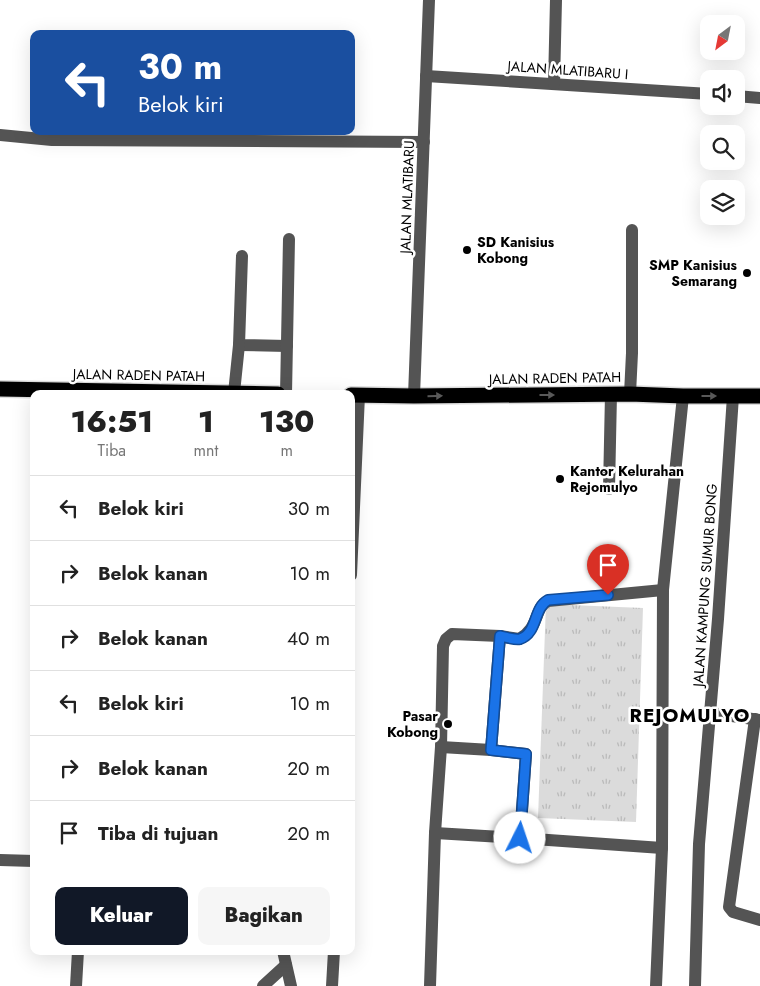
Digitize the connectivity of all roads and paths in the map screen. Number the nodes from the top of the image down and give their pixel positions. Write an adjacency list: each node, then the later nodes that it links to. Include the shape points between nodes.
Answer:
1 (429, 0): 3 (street, JALAN MLATIBARU)
2 (556, 0): 4 (street)
3 (426, 76): 4 (street, JALAN MLATIBARU I); 9 (street, JALAN MLATIBARU)
4 (554, 84): 5 (street, JALAN MLATIBARU I)
5 (700, 93)
6 (745, 97): 7 (street)
7 (760, 98)
8 (0, 134): 9 (street, via 52,140)
9 (424, 142): 22 (street, JALAN MLATIBARU)
10 (632, 230): 20 (street)
11 (288, 239): 14 (street)
12 (242, 256): 13 (street)
13 (239, 346): 14 (street); 17 (street)
14 (287, 346): 18 (street)
15 (0, 389): 16 (highway, JALAN RADEN PATAH)
16 (58, 390)
17 (234, 390)
18 (286, 390)
19 (611, 394): 20 (highway, JALAN RADEN PATAH); 22 (highway, JALAN RADEN PATAH, one-way to 19); 26 (street)
20 (630, 394): 23 (highway, JALAN RADEN PATAH)
21 (355, 395): 22 (highway, JALAN RADEN PATAH)
22 (414, 396)
23 (683, 396): 24 (highway, JALAN RADEN PATAH, one-way to 24); 27 (street)
24 (733, 396): 25 (highway, JALAN RADEN PATAH); 29 (street, JALAN KAMPUNG SUMUR BONG)
25 (760, 396)
26 (609, 489)
27 (663, 590): 28 (street, via 548,600 542,604 534,626 526,635 519,639); 35 (street)
28 (500, 636): 31 (street, via 452,634 446,639 443,646); 32 (street)
29 (711, 713): 30 (street); 49 (street, JALAN KAMPUNG SUMUR BONG, via 699,844)
30 (758, 720): 38 (street, via 729,907 733,912)
31 (442, 747): 32 (street); 33 (street)
32 (491, 750): 34 (street, via 526,754)
33 (435, 833): 34 (street); 47 (street)
34 (520, 838): 35 (street)
35 (662, 848): 48 (street)
36 (0, 860): 37 (street)
37 (30, 861)
38 (760, 920)
39 (78, 955): 43 (street)
40 (284, 955): 42 (street)
41 (334, 955): 46 (street)
42 (286, 965): 44 (street); 45 (street)
43 (76, 986)
44 (263, 986)
45 (291, 986)
46 (332, 986)
47 (430, 986)
48 (656, 986)
49 (695, 986)

